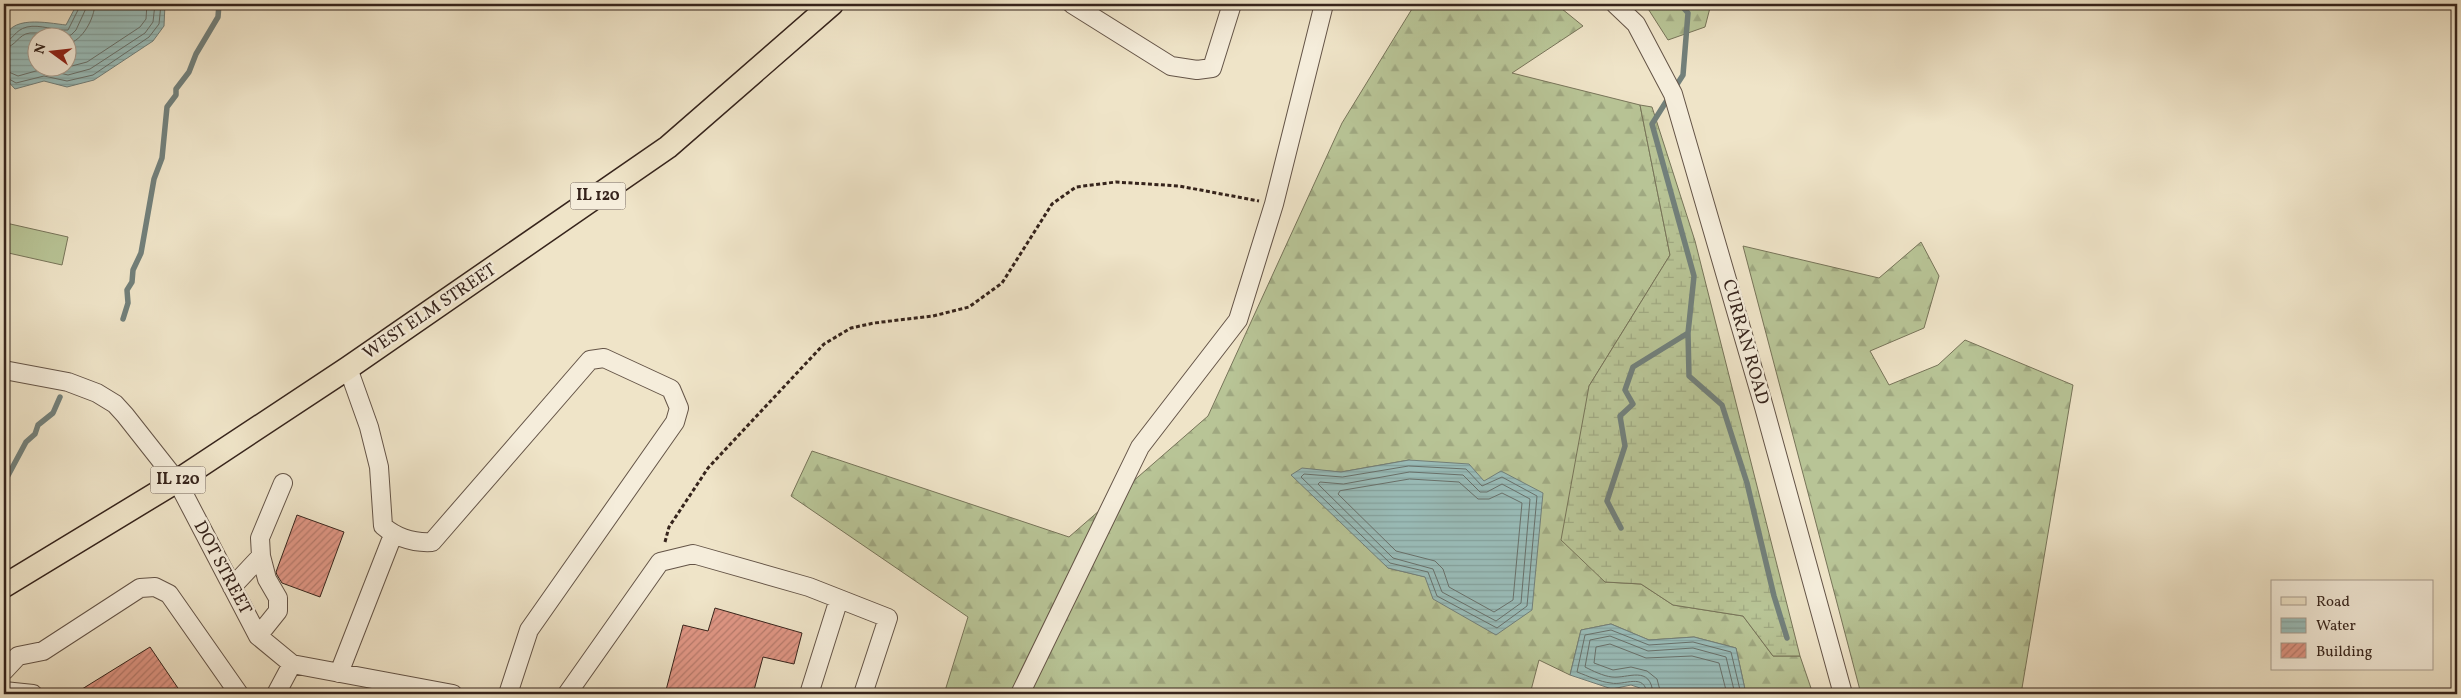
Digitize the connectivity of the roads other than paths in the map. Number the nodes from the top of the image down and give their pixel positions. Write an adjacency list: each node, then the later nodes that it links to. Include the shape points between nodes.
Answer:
1 (832, 4): 6 (main road, WEST ELM STREET / IL 120, via 668,147)
2 (1072, 4): 3 (street, via 1170,66 1197,70 1212,68)
3 (1232, 4)
4 (1324, 4): 28 (street, via 1274,204 1238,320 1140,447)
5 (1615, 4): 29 (street, CURRAN ROAD, via 1636,24 1673,94)
6 (348, 368): 8 (main road, WEST ELM STREET / IL 120); 10 (street, via 379,467 383,526)
7 (4, 370): 8 (street, DOT STREET, via 68,382 115,404)
8 (177, 481): 12 (main road, WEST ELM STREET / IL 120); 13 (street, DOT STREET)
9 (283, 482): 11 (street, via 260,538)
10 (393, 535): 18 (street); 24 (street, via 432,542 590,360 604,358 671,388 679,408 675,422 529,630)
11 (261, 556): 13 (street); 15 (street, via 267,579 278,598 278,611)
12 (4, 586)
13 (232, 587): 15 (street, DOT STREET)
14 (839, 599): 25 (street, via 810,587 693,554 660,562); 26 (street); 27 (street, via 888,618)
15 (258, 636): 16 (street, DOT STREET)
16 (292, 664): 18 (street, DOT STREET); 22 (street)
17 (4, 671): 21 (street, via 18,656 43,651 140,588 155,587 169,594)
18 (339, 673): 23 (street, DOT STREET)
19 (4, 691): 20 (street)
20 (32, 694)
21 (240, 694)
22 (276, 694)
23 (453, 694)
24 (508, 694)
25 (567, 694)
26 (809, 694)
27 (863, 694)
28 (1020, 694)
29 (1843, 694)

